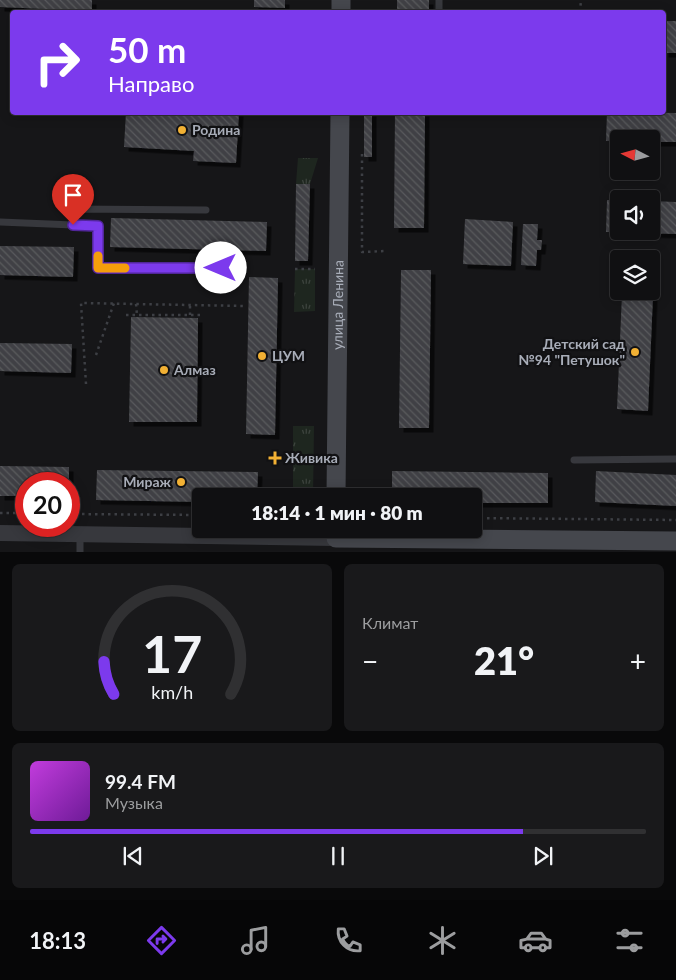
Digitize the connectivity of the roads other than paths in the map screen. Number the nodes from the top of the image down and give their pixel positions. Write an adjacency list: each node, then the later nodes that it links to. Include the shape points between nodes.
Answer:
1 (340, 115): 8 (main road, улица Ленина)
2 (206, 210): 4 (lane, via 73,208)
3 (0, 222): 4 (lane)
4 (73, 225): 5 (lane, via 98,226 98,268)
5 (221, 268)
6 (676, 458): 7 (lane)
7 (574, 460)
8 (336, 488)
9 (0, 533): 10 (street)
10 (15, 533)
11 (80, 534): 13 (street)
12 (80, 537): 15 (lane)
13 (336, 540): 14 (main road)
14 (676, 541)
15 (80, 552)

